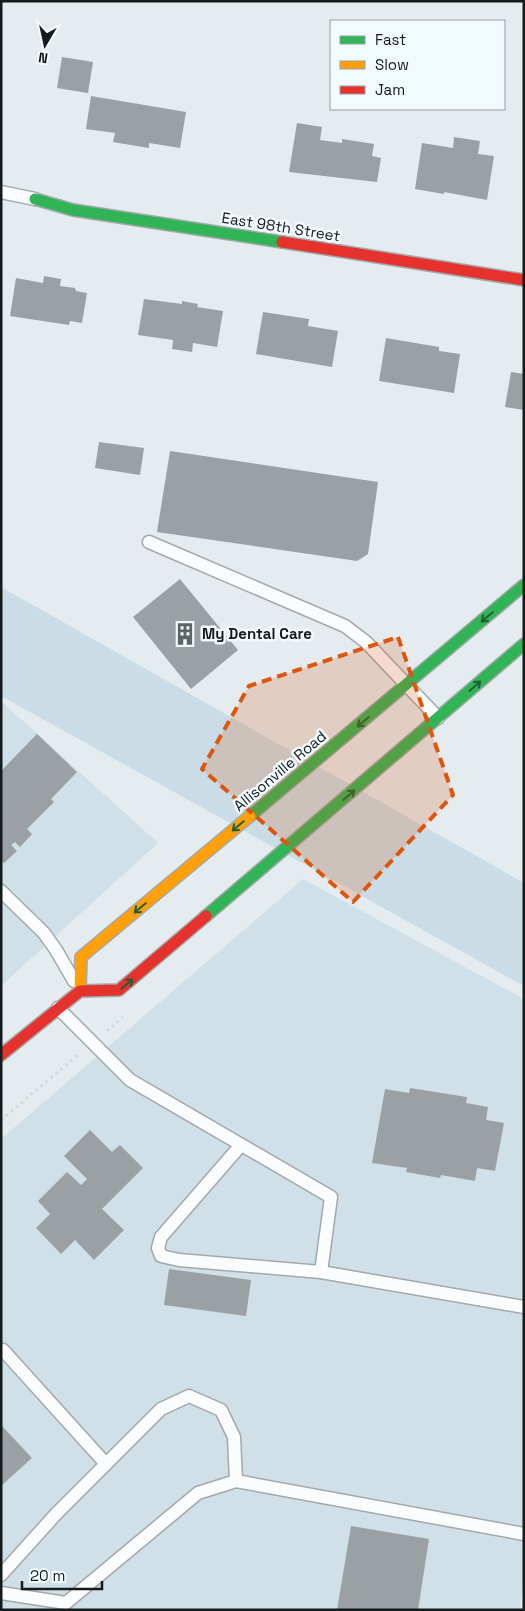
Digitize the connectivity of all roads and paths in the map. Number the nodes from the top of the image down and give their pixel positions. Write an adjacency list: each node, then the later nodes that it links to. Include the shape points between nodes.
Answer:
1 (1, 192): 2 (lane)
2 (35, 198): 3 (main road, East 98th Street, via 73,210)
3 (524, 280)
4 (149, 542): 7 (lane, via 345,626 366,642)
5 (524, 585): 7 (main road, Allisonville Road, one-way to 7)
6 (524, 644): 8 (main road, one-way to 6)
7 (407, 684): 8 (lane); 10 (main road, Allisonville Road, one-way to 10, via 81,957)
8 (438, 718): 10 (main road, one-way to 8, via 119,990)
9 (1, 891): 10 (lane, via 44,933)
10 (80, 991): 11 (main road)
11 (58, 1008): 12 (main road); 13 (lane, via 130,1080)
12 (1, 1055)
13 (241, 1144): 14 (lane, via 331,1197); 14 (lane, via 161,1237 158,1248 161,1256)
14 (321, 1272): 15 (lane)
15 (524, 1307)
16 (3, 1350): 17 (lane)
17 (106, 1464): 18 (lane, via 161,1409 189,1396 221,1410 234,1437); 20 (lane)
18 (236, 1481): 19 (lane); 21 (lane, via 198,1492 66,1603)
19 (524, 1534)
20 (1, 1575)
21 (1, 1592)

